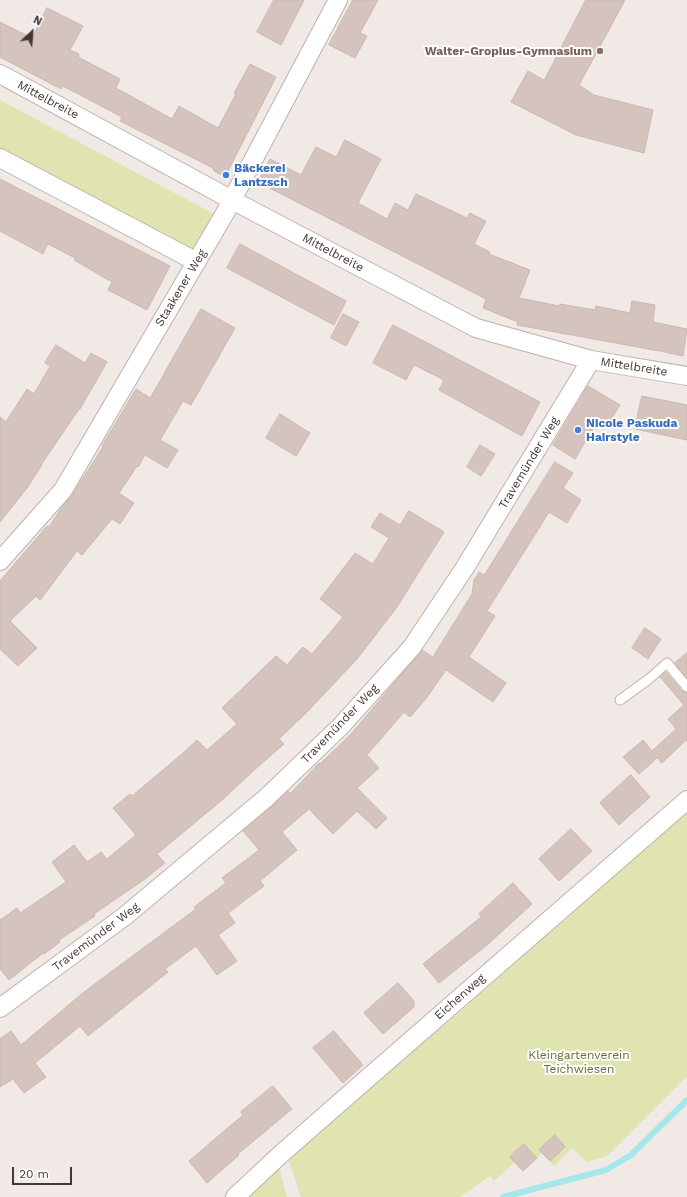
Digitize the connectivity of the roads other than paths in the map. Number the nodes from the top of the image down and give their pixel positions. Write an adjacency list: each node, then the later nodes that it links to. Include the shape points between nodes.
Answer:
1 (338, 0): 4 (street, Staakener Weg)
2 (0, 74): 4 (street, Mittelbreite)
3 (0, 158): 5 (street)
4 (232, 200): 5 (street, Staakener Weg); 6 (street, Mittelbreite, via 476,328)
5 (197, 262): 8 (street, Staakener Weg, via 63,490)
6 (591, 360): 7 (street, Mittelbreite); 12 (street, Travemünder Weg, via 464,570 412,647 341,726 266,798 131,911)
7 (687, 376)
8 (0, 561)
9 (687, 687): 10 (lane, via 667,664)
10 (620, 700)
11 (687, 800): 13 (street, Eichenweg)
12 (0, 1008)
13 (235, 1197)

